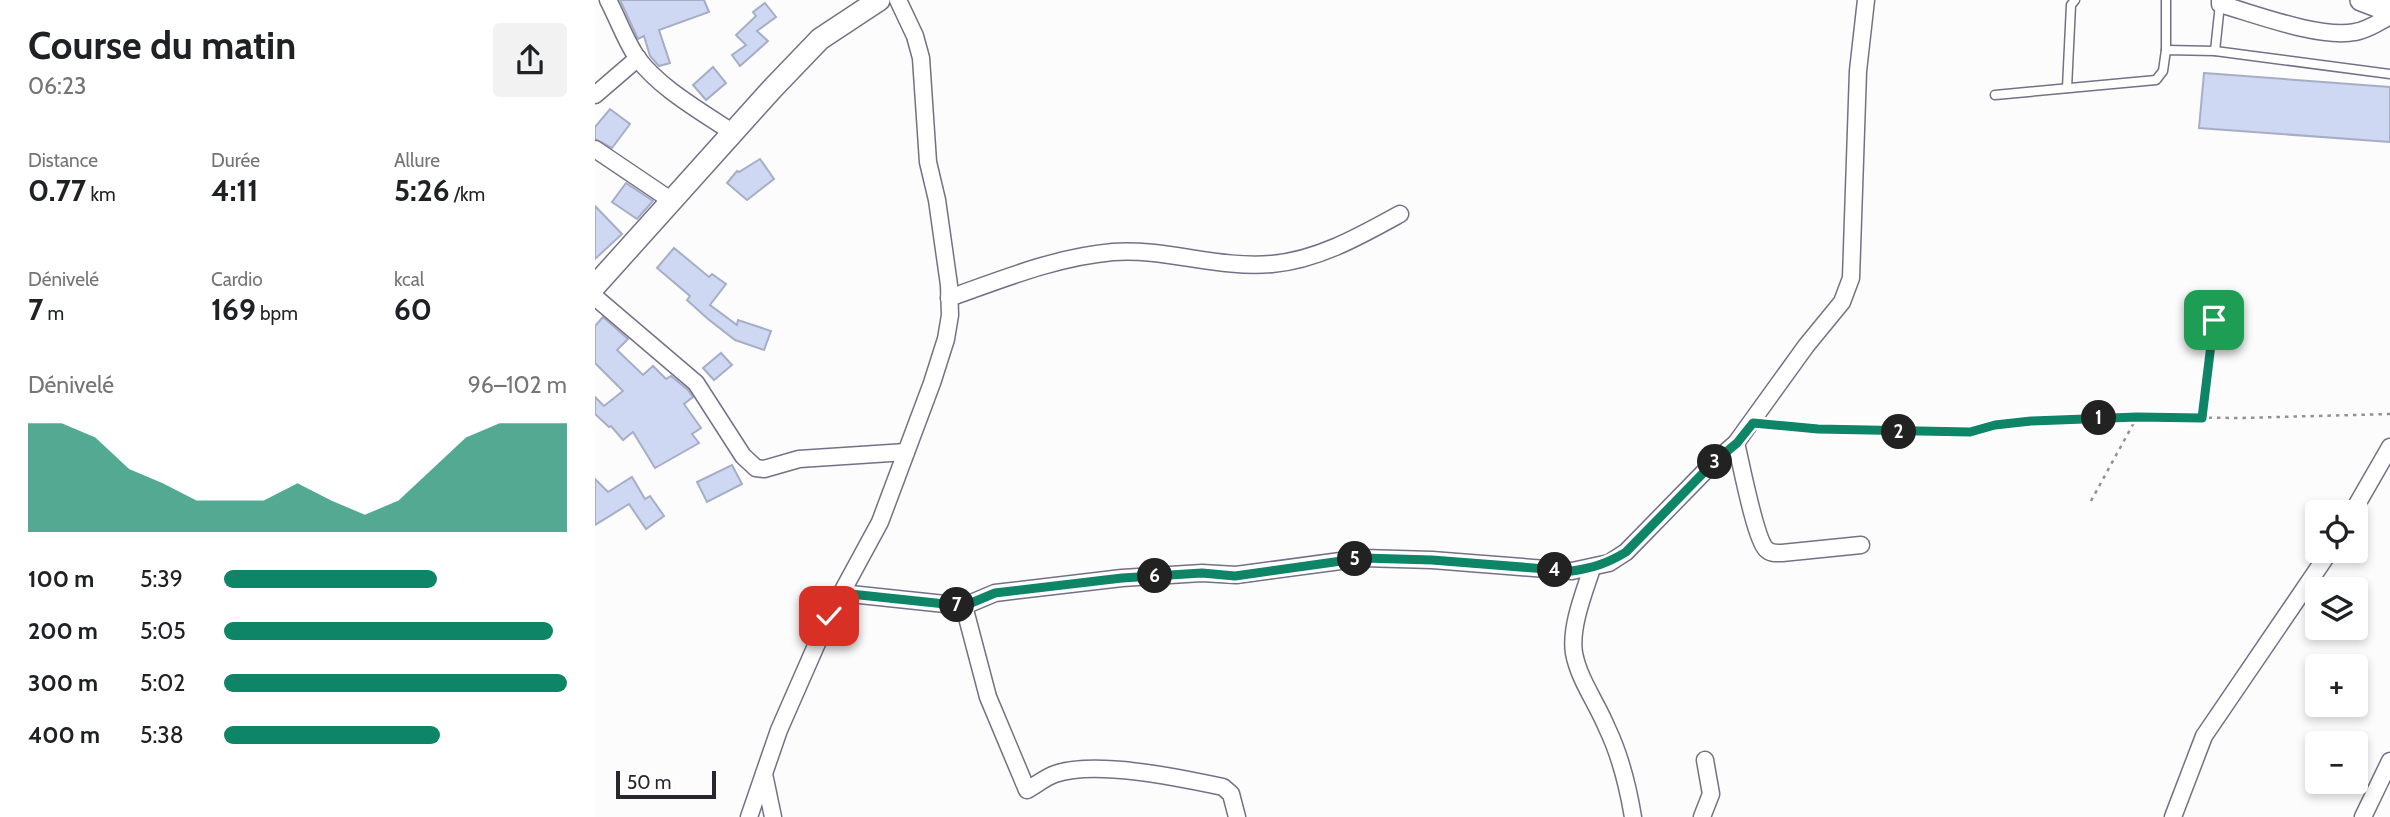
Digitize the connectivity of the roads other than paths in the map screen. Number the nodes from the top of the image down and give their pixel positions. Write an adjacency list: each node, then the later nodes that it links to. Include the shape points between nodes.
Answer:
1 (608, 0): 12 (street)
2 (879, 0): 17 (street, via 820,39)
3 (898, 0): 23 (street, via 921,58 928,162)
4 (1867, 0): 24 (street, via 1858,71 1851,278 1842,302)
5 (2075, 0): 14 (lane, via 2071,5)
6 (2166, 0): 10 (lane)
7 (2361, 0): 9 (street)
8 (2220, 2): 9 (street, via 2295,25 2342,33 2365,30); 11 (lane)
9 (2390, 13)
10 (2167, 50): 11 (lane); 14 (lane, via 2156,80)
11 (2215, 51): 13 (lane)
12 (638, 58): 16 (street); 17 (street, via 664,85)
13 (2390, 74)
14 (2067, 88): 15 (lane)
15 (1994, 94)
16 (595, 95)
17 (733, 133): 19 (street)
18 (595, 149): 19 (street)
19 (672, 201): 21 (street)
20 (1400, 214): 23 (street, via 1305,259 1270,264 1116,252 1071,258)
21 (595, 286)
22 (595, 297): 26 (street, via 696,383 743,456 756,468 799,459)
23 (949, 298): 26 (street, via 946,340)
24 (1737, 443): 28 (street, via 1756,524 1767,550 1782,553); 30 (street, via 1626,552)
25 (2390, 447): 27 (street)
26 (906, 452): 31 (street, via 880,522)
27 (2359, 500)
28 (1861, 545)
29 (2322, 563): 41 (street, via 2204,736)
30 (1592, 568): 32 (street, via 1572,571 1363,558 1235,576 1202,573 1122,578 995,593); 39 (street, via 1577,616 1574,652 1608,729)
31 (841, 593): 32 (street); 35 (street)
32 (964, 606): 38 (street, via 988,697 1027,790 1054,774 1075,770 1131,772 1223,786 1231,794)
33 (1705, 760): 40 (street, via 1711,794)
34 (2390, 761): 42 (street)
35 (764, 774): 36 (street); 37 (street)
36 (749, 817)
37 (773, 817)
38 (1237, 817)
39 (1633, 817)
40 (1702, 817)
41 (2173, 817)
42 (2363, 817)

